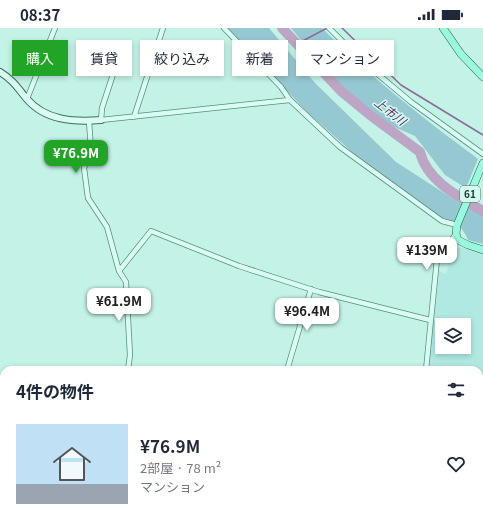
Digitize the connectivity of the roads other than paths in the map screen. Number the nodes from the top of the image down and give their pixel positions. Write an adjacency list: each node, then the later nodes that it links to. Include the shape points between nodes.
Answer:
1 (54, 28): 9 (street)
2 (162, 28): 11 (street)
3 (224, 28): 10 (street, via 281,87)
4 (329, 28): 14 (street, via 362,62 411,102)
5 (443, 28): 8 (main road, via 461,54)
6 (0, 72): 9 (street, via 16,84)
7 (112, 76): 12 (street, via 102,108)
8 (483, 77)
9 (27, 99): 13 (street, via 48,116)
10 (290, 100): 11 (street); 16 (street, via 340,147 442,221)
11 (134, 117): 12 (street)
12 (101, 120): 13 (street)
13 (89, 121): 19 (street, via 91,149 84,168 88,198 106,227)
14 (483, 154)
15 (483, 163): 16 (main road, 61)
16 (457, 225): 17 (main road, 61)
17 (456, 234): 18 (main road, via 458,240 468,246); 21 (street, via 437,259)
18 (483, 250)
19 (119, 271): 20 (street, via 151,231 238,266); 22 (street, via 126,282)
20 (311, 289): 21 (street); 23 (street)
21 (430, 320): 24 (street)
22 (129, 366)
23 (288, 366)
24 (426, 366)

